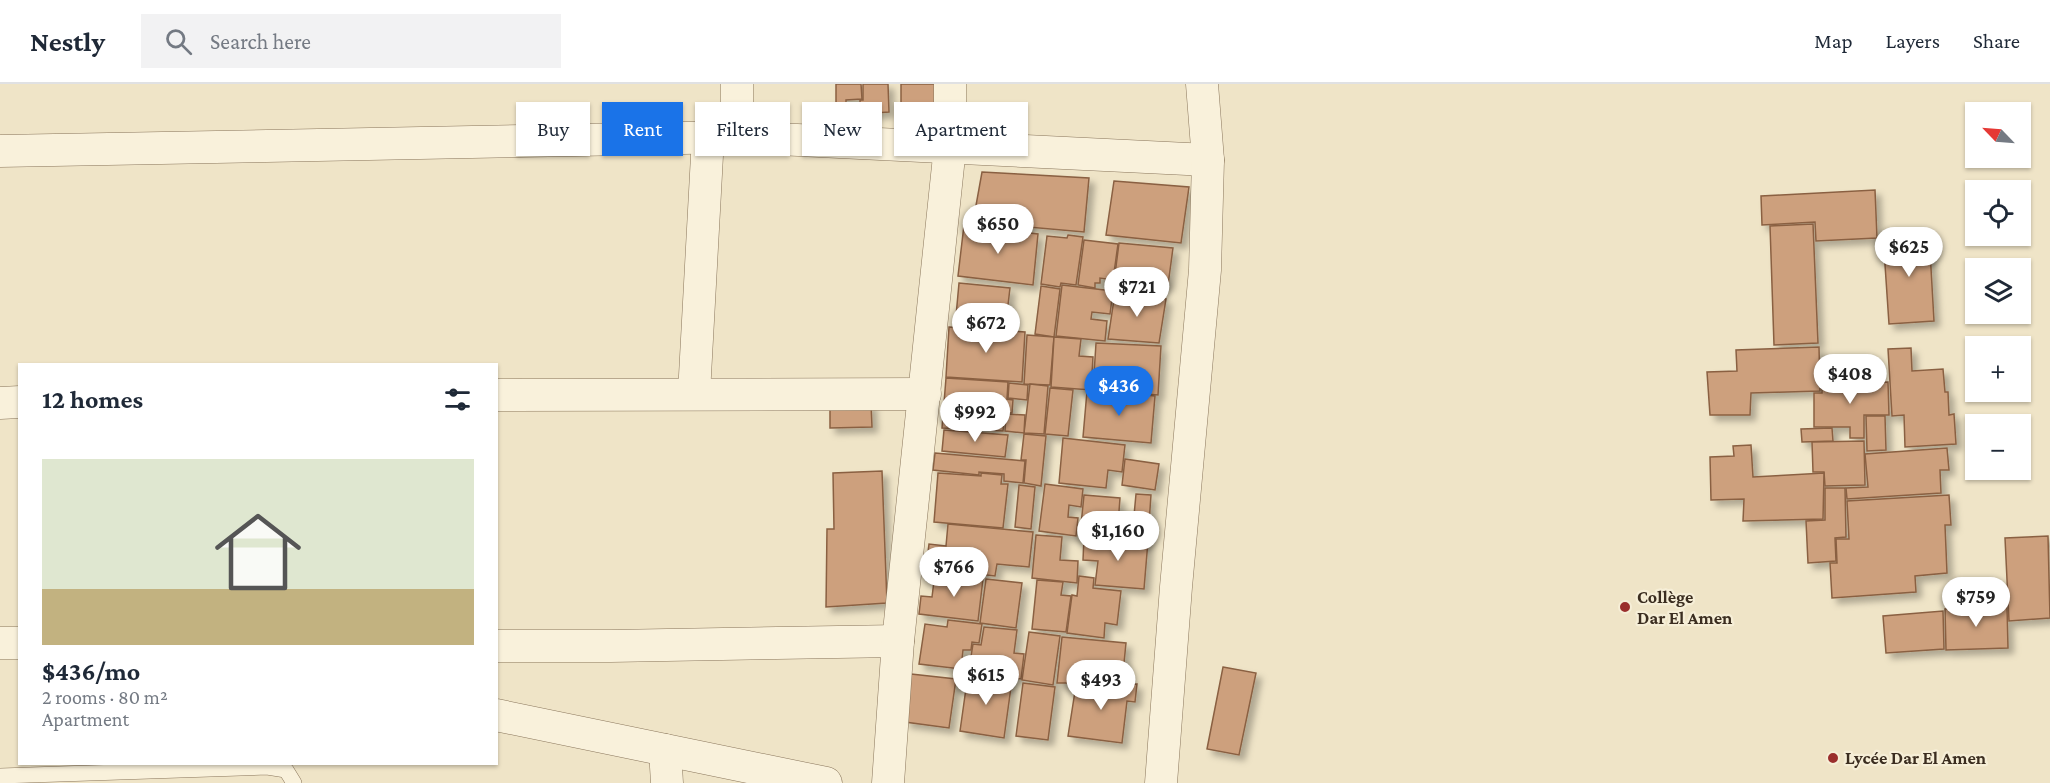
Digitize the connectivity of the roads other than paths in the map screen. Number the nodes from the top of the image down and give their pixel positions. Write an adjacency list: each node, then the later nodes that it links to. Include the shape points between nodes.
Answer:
1 (736, 84): 4 (street)
2 (950, 84): 5 (street)
3 (1203, 84): 13 (street)
4 (731, 102)
5 (950, 102)
6 (695, 138): 9 (street)
7 (790, 140): 8 (street)
8 (894, 145)
9 (0, 151)
10 (1028, 151): 13 (street)
11 (720, 156): 15 (street)
12 (949, 156): 16 (street)
13 (1208, 160): 30 (street, via 1205,270)
14 (498, 394): 15 (street)
15 (694, 394): 16 (street)
16 (925, 394): 19 (street)
17 (18, 402): 18 (street)
18 (0, 403)
19 (898, 641): 22 (street); 29 (street)
20 (0, 643): 21 (street)
21 (18, 643)
22 (498, 646)
23 (498, 715): 24 (street)
24 (665, 750): 27 (street); 28 (street)
25 (0, 776): 26 (lane, via 267,767 286,770)
26 (294, 783)
27 (667, 783)
28 (826, 783)
29 (888, 783)
30 (1161, 783)

